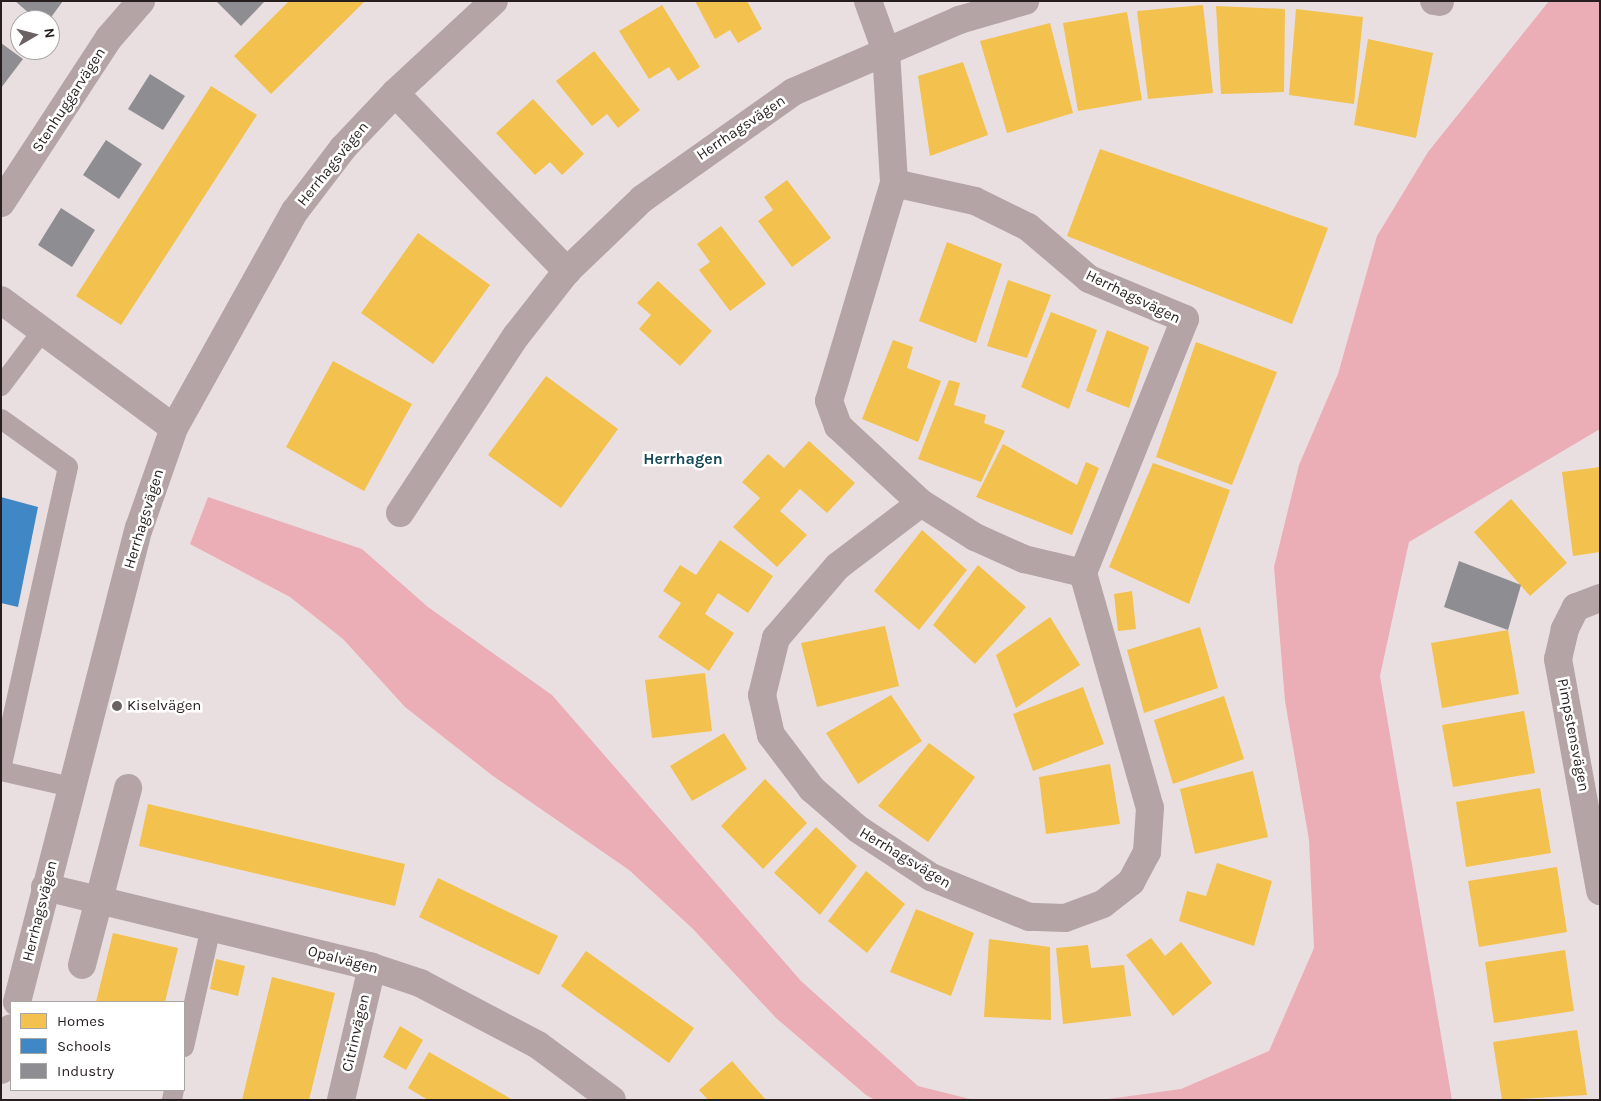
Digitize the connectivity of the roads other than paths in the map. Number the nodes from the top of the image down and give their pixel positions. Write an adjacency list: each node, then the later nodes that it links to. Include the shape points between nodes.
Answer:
1 (141, 1): 8 (street, Stenhuggarvägen, via 109,38)
2 (494, 1): 6 (street, Herrhagsvägen)
3 (868, 1): 5 (street)
4 (1025, 1): 5 (street, Herrhagsvägen, via 959,20)
5 (886, 51): 7 (street); 9 (street, Herrhagsvägen, via 793,92 720,140 642,199)
6 (395, 93): 9 (street); 14 (street, Herrhagsvägen, via 343,148 295,211)
7 (894, 183): 15 (street, via 829,401 838,426); 17 (street, Herrhagsvägen, via 984,206 1028,226 1089,278 1185,319)
8 (1, 203)
9 (567, 270): 16 (street, Herrhagsvägen, via 516,336)
10 (1, 300): 11 (street)
11 (43, 330): 12 (lane); 14 (street)
12 (1, 386)
13 (1, 419): 19 (lane, via 68,467)
14 (174, 428): 20 (street, Herrhagsvägen, via 139,528)
15 (921, 503): 17 (street, via 975,537 1024,559); 17 (street, Herrhagsvägen, via 838,566 776,638 762,695 771,735 812,789 858,830 932,877 1029,917 1065,918 1104,904 1131,882 1147,852 1150,808)
16 (400, 513)
17 (1082, 573)
18 (1600, 598): 23 (street, Pimpstensvägen, via 1576,607 1565,629 1558,659)
19 (1, 770): 20 (lane)
20 (71, 787): 22 (street, Herrhagsvägen)
21 (128, 788): 24 (street)
22 (45, 888): 24 (street, Opalvägen); 28 (street, Herrhagsvägen)
23 (1600, 891)
24 (101, 898): 25 (street, Opalvägen); 26 (street)
25 (210, 927): 27 (street, Opalvägen); 30 (lane)
26 (82, 965)
27 (372, 967): 32 (street, Citrinvägen); 33 (street, Opalvägen, via 420,983 502,1024 585,1077)
28 (17, 1001)
29 (10, 1032): 31 (street)
30 (185, 1042)
31 (1, 1070)
32 (341, 1100)
33 (612, 1100)

